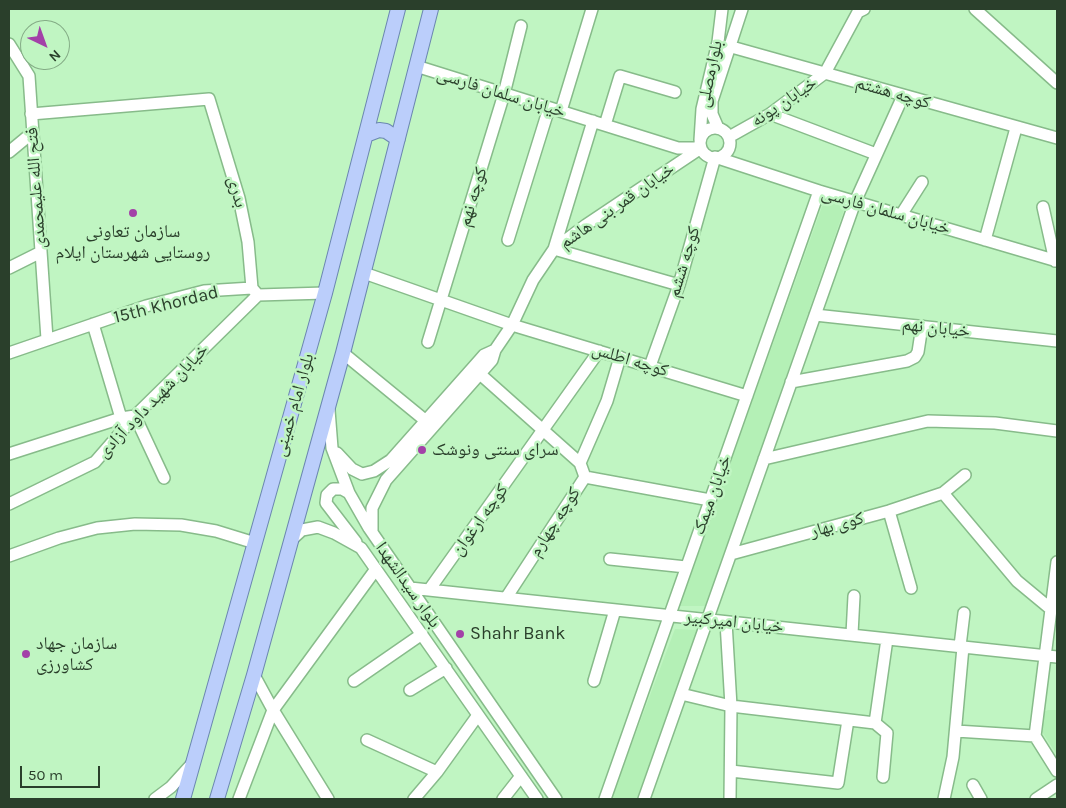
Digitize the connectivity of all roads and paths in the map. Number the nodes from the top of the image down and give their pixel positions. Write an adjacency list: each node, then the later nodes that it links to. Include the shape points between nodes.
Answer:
1 (398, 9): 26 (main road, بلوار امام خمینی)
2 (431, 9): 11 (main road, بلوار امام خمینی)
3 (592, 9): 18 (street)
4 (722, 9): 30 (street, بلوارمصلی, via 718,42 702,109)
5 (742, 9): 9 (street, بلوارمصلی)
6 (864, 9): 12 (street, خیابان پونه, via 858,12)
7 (974, 9): 13 (street)
8 (521, 26): 15 (street, کوچه نهم)
9 (728, 46): 12 (street, کوچه هشتم); 23 (street, بلوارمصلی, via 711,108)
10 (10, 50): 19 (street, فتح الله علیمحمدی, via 29,76)
11 (416, 66): 15 (street, خیابان سلمان فارسی); 28 (main road, بلوار امام خمینی)
12 (825, 73): 16 (street, کوچه هشتم); 20 (street, خیابان پونه)
13 (1057, 83)
14 (675, 92): 22 (street, via 620,76)
15 (504, 94): 17 (street, خیابان سلمان فارسی); 49 (street, کوچه نهم)
16 (903, 96): 24 (street, کوچه هشتم); 32 (street, خیابان میمک)
17 (548, 108): 18 (street, خیابان سلمان فارسی); 39 (street)
18 (561, 111): 21 (street, خیابان سلمان فارسی)
19 (31, 114): 25 (street, فتح الله علیمحمدی); 47 (street, بدری, via 209,99 239,198)
20 (770, 114): 27 (street, خیابان پونه); 32 (street)
21 (592, 121): 22 (street, خیابان سلمان فارسی); 41 (street)
22 (605, 125): 30 (street, خیابان سلمان فارسی, via 678,148)
23 (718, 128): 27 (street); 30 (street, via 707,130)
24 (1016, 128): 29 (street, کوچه هشتم); 40 (street)
25 (32, 133): 31 (street); 42 (street, فتح الله علیمحمدی)
26 (366, 134): 28 (main road, via 379,130); 48 (main road, بلوار امام خمینی)
27 (729, 137): 33 (street, via 728,149)
28 (398, 138): 45 (main road, بلوار امام خمینی)
29 (1057, 138)
30 (701, 144): 33 (street, via 708,155); 41 (street, خیابان قمر بنی هاشم)
31 (9, 152)
32 (876, 154): 36 (street, خیابان میمک)
33 (715, 157): 35 (street, خیابان سلمان فارسی); 46 (street, کوچه ششم)
34 (922, 182): 38 (street)
35 (819, 191): 36 (street, خیابان سلمان فارسی); 65 (street, خیابان میمک)
36 (855, 202): 38 (street, خیابان سلمان فارسی); 50 (street, خیابان میمک)
37 (1043, 207): 43 (street)
38 (901, 215): 40 (street, خیابان سلمان فارسی)
39 (508, 240)
40 (985, 240): 43 (street, خیابان سلمان فارسی)
41 (554, 249): 46 (street); 52 (street, خیابان قمر بنی هاشم, via 533,280)
42 (41, 252): 44 (street); 54 (street, فتح الله علیمحمدی)
43 (1056, 261)
44 (9, 267)
45 (364, 273): 49 (street, کوچه اطلس); 60 (main road, بلوار امام خمینی)
46 (678, 285): 62 (street, کوچه ششم)
47 (255, 291): 48 (street, 15th Khordad); 51 (street, 15th Khordad, via 204,291); 67 (street, خیابان شهید داود آزادی)
48 (325, 293): 86 (main road, بلوار امام خمینی)
49 (442, 300): 52 (street, کوچه اطلس); 56 (street, کوچه نهم)
50 (815, 315): 53 (street, خیابان نهم); 64 (street, خیابان میمک)
51 (93, 324): 54 (street, 15th Khordad); 68 (street)
52 (512, 325): 57 (street, خیابان قمر بنی هاشم); 58 (street, کوچه اطلس)
53 (922, 326): 55 (street, خیابان نهم); 64 (street, via 918,352 908,361)
54 (46, 339): 59 (street, 15th Khordad)
55 (1057, 341)
56 (428, 342)
57 (495, 350): 63 (street, خیابان قمر بنی هاشم, via 492,360); 69 (street, خیابان قمر بنی هاشم, via 484,355)
58 (599, 351): 61 (street, کوچه اطلس); 70 (street, کوچه ارغوان)
59 (9, 353)
60 (343, 353): 66 (main road, بلوار امام خمینی); 69 (street)
61 (620, 357): 62 (street, کوچه اطلس); 75 (street, کوچه چهارم, via 607,401)
62 (650, 366): 65 (street, کوچه اطلس)
63 (480, 374): 70 (street); 84 (street, خیابان قمر بنی هاشم, via 386,480 372,508)
64 (791, 382): 74 (street, خیابان میمک)
65 (747, 396): 81 (street, خیابان میمک)
66 (328, 406): 72 (street, بلوار سیدالشهدا); 85 (main road, بلوار امام خمینی)
67 (135, 416): 68 (street); 78 (street); 82 (street, خیابان شهید داود آزادی, via 96,462)
68 (121, 418): 73 (street)
69 (426, 420): 72 (street, خیابان قمر بنی هاشم, via 391,460 374,471 362,474 352,469)
70 (543, 431): 75 (street); 96 (street, کوچه ارغوان)
71 (1057, 431): 74 (street, via 995,423 928,421)
72 (332, 448): 79 (street, بلوار سیدالشهدا)
73 (9, 454)
74 (764, 460): 88 (street, خیابان میمک)
75 (580, 463): 77 (street, کوچه چهارم)
76 (965, 475): 80 (street, کوی بهار)
77 (584, 477): 81 (street); 98 (street, کوچه چهارم)
78 (164, 478)
79 (349, 493): 84 (street, بلوار سیدالشهدا); 87 (street, via 342,489 333,490 327,495 326,503)
80 (943, 493): 83 (street, کوی بهار); 100 (street, via 1018,581)
81 (710, 500): 92 (street, خیابان میمک)
82 (9, 504)
83 (889, 511): 88 (street, کوی بهار); 95 (street)
84 (372, 532): 94 (street, بلوار سیدالشهدا)
85 (290, 541): 87 (street, بلوار سیدالشهدا, via 302,530 318,527); 111 (main road, بلوار امام خمینی)
86 (255, 543): 89 (street, via 181,525 134,524 97,528); 124 (main road, بلوار امام خمینی)
87 (361, 548): 93 (street, بلوار سیدالشهدا)
88 (731, 554): 103 (street, خیابان میمک)
89 (9, 556)
90 (610, 559): 92 (street)
91 (1057, 562): 100 (street)
92 (686, 567): 102 (street, خیابان میمک)
93 (376, 569): 105 (street, بلوار سیدالشهدا); 117 (street)
94 (410, 588): 96 (street, خیابان امیرکبیر); 140 (street, بلوار سیدالشهدا)
95 (911, 588)
96 (429, 590): 98 (street, خیابان امیرکبیر)
97 (854, 596): 106 (street)
98 (506, 598): 99 (street, خیابان امیرکبیر)
99 (615, 610): 102 (street, خیابان امیرکبیر); 112 (street)
100 (1052, 610): 109 (street)
101 (964, 613): 108 (street)
102 (670, 616): 103 (street, خیابان امیرکبیر); 141 (street, خیابان میمک)
103 (708, 620): 104 (street, خیابان امیرکبیر); 115 (street, خیابان میمک)
104 (726, 622): 106 (street, خیابان امیرکبیر); 116 (street)
105 (422, 634): 110 (street, بلوار سیدالشهدا); 113 (street)
106 (852, 634): 107 (street, خیابان امیرکبیر)
107 (887, 639): 108 (street, خیابان امیرکبیر); 120 (street)
108 (962, 647): 109 (street, خیابان امیرکبیر); 121 (street)
109 (1052, 656): 122 (street)
110 (446, 668): 114 (street); 118 (street, بلوار سیدالشهدا)
111 (254, 675): 117 (street); 134 (main road, بلوار امام خمینی)
112 (594, 680)
113 (354, 682)
114 (410, 690)
115 (681, 694): 116 (street); 142 (street, خیابان میمک)
116 (731, 706): 119 (street); 125 (street)
117 (273, 710): 135 (street); 136 (street)
118 (478, 715): 127 (street); 128 (street, بلوار سیدالشهدا)
119 (848, 720): 120 (street); 125 (street, via 838,783)
120 (877, 724): 129 (street, via 887,733)
121 (956, 731): 122 (street); 144 (street)
122 (1035, 736): 126 (street)
123 (367, 740): 127 (street)
124 (191, 765): 132 (street); 133 (main road, بلوار امام خمینی)
125 (731, 771): 143 (street)
126 (1057, 771)
127 (437, 772): 137 (street)
128 (521, 776): 138 (street); 139 (street, بلوار سیدالشهدا)
129 (882, 777)
130 (1057, 784): 146 (street)
131 (973, 785): 145 (street)
132 (155, 799)
133 (183, 799)
134 (217, 799)
135 (238, 799)
136 (328, 799)
137 (414, 799)
138 (503, 799)
139 (537, 799)
140 (556, 799)
141 (604, 799)
142 (644, 799)
143 (730, 799)
144 (944, 799)
145 (981, 799)
146 (1036, 799)

